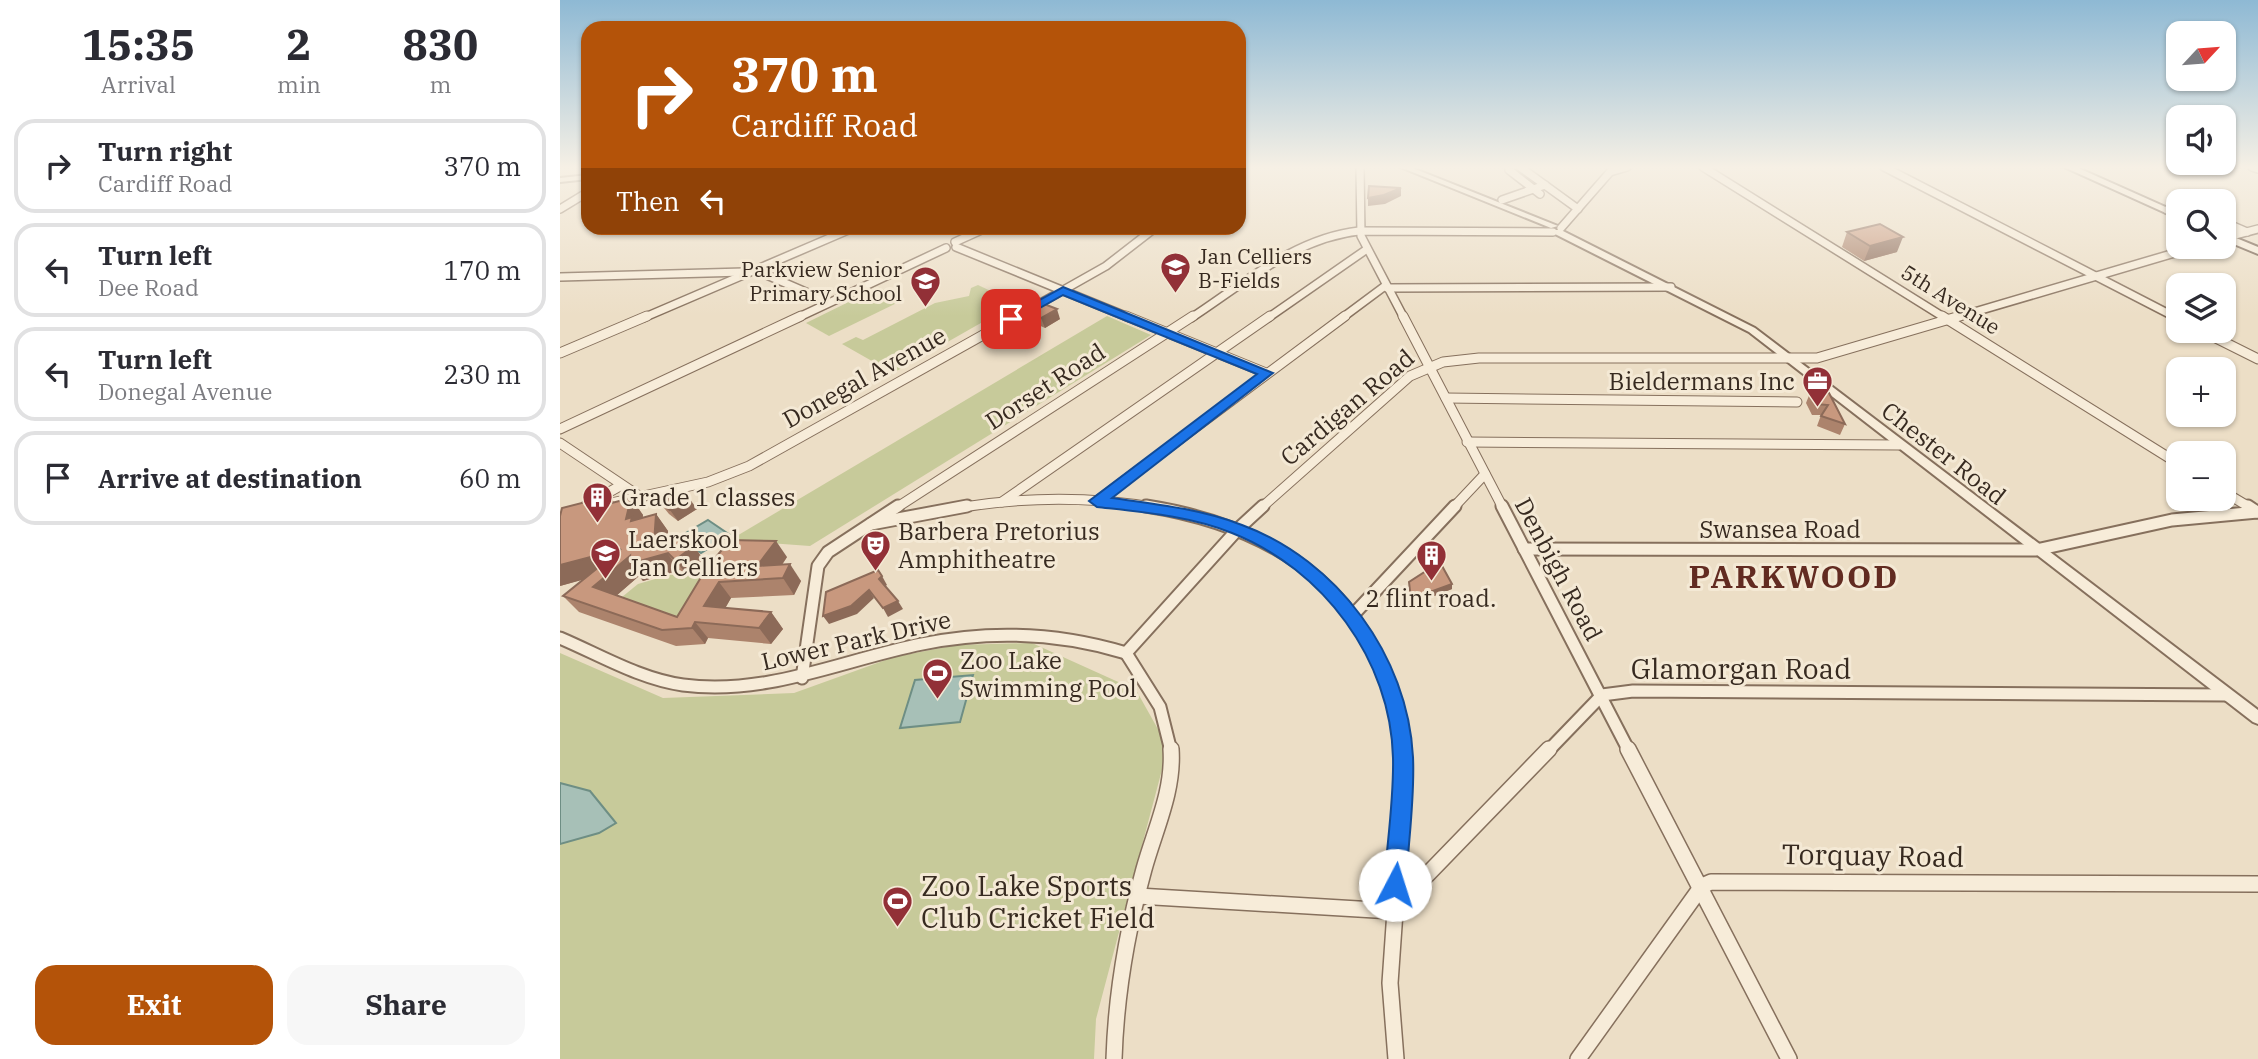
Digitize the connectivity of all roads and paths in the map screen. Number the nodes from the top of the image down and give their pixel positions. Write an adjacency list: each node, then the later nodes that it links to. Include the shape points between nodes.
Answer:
1 (1359, 216): 9 (street, Denbigh Road)
2 (1526, 216): 7 (street, Chester Road)
3 (1569, 216): 7 (street)
4 (1782, 216): 28 (street, 5th Avenue)
5 (1979, 216): 21 (street)
6 (2236, 227): 10 (street)
7 (1556, 228): 9 (street, Dorset Road, via 1536,232); 24 (street, Chester Road)
8 (2258, 229): 10 (street)
9 (1359, 231): 17 (street, Denbigh Road); 29 (street, Dorset Road, via 1331,234 1305,244)
10 (2248, 232): 14 (street)
11 (837, 235): 20 (street)
12 (974, 235): 16 (street)
13 (1146, 235): 25 (street, Donegal Avenue, via 1114,261)
14 (2236, 236)
15 (2236, 243): 18 (main road)
16 (956, 245): 25 (street); 26 (street)
17 (1367, 249): 23 (street, Denbigh Road); 31 (street)
18 (2255, 249)
19 (2166, 255): 21 (street, Cardigan Road)
20 (753, 271): 22 (street); 26 (street); 32 (street)
21 (2094, 276): 27 (street); 28 (street, Cardigan Road)
22 (560, 277)
23 (1386, 287): 24 (street); 35 (street, Denbigh Road); 36 (street)
24 (1671, 287): 34 (street, Chester Road, via 1745,326)
25 (1063, 290): 29 (street); 47 (street, Donegal Avenue, via 749,466 715,480)
26 (829, 302): 39 (street)
27 (2166, 312)
28 (1948, 320): 34 (street, Cardigan Road, via 1817,358); 43 (street, 5th Avenue)
29 (1167, 332): 31 (street); 46 (street, Dorset Road)
30 (2226, 343): 33 (street)
31 (1214, 352): 36 (street); 50 (street)
32 (560, 354)
33 (2258, 359)
34 (1793, 360): 35 (street, Cardigan Road, via 1479,358); 42 (street, Chester Road)
35 (1429, 365): 37 (street, Denbigh Road); 54 (street, Cardigan Road, via 1410,376)
36 (1266, 373): 49 (street)
37 (1446, 398): 38 (street); 40 (street, Denbigh Road)
38 (1797, 402)
39 (560, 429)
40 (1468, 442): 42 (street); 44 (street, Denbigh Road)
41 (560, 443): 45 (street)
42 (1899, 445): 56 (street, Chester Road)
43 (2166, 456)
44 (1485, 474): 55 (street, Denbigh Road); 57 (street)
45 (621, 487): 47 (street); 47 (street, Donegal Avenue, via 578,514)
46 (920, 491): 51 (street); 53 (street, Dorset Road)
47 (636, 499)
48 (2236, 499): 52 (street)
49 (1097, 501): 50 (street); 54 (street, via 1159,509)
50 (1002, 502): 51 (street)
51 (932, 512): 53 (street)
52 (2258, 512): 56 (street, Swansea Road, via 2172,520)
53 (871, 524): 60 (street, Dorset Road, via 820,561)
54 (1238, 529): 57 (street, via 1313,574); 59 (street, Cardigan Road)
55 (1524, 549): 56 (street, Swansea Road); 61 (street, Denbigh Road)
56 (2036, 551): 62 (street, Chester Road)
57 (1352, 616): 67 (street, via 1373,646 1387,678 1403,757)
58 (560, 638): 60 (street, Lower Park Drive, via 682,685 737,686)
59 (1126, 653): 60 (street, Lower Park Drive, via 1030,636 971,636 911,646); 66 (street, via 1157,701 1172,752 1164,806)
60 (802, 678)
61 (1602, 695): 62 (street, Glamorgan Road, via 1700,691); 65 (street, Denbigh Road); 67 (street, Glamorgan Road)
62 (2228, 695): 63 (street, Chester Road)
63 (2258, 718)
64 (2258, 884): 65 (street, Torquay Road, via 1723,880)
65 (1702, 886): 70 (street); 71 (street, Denbigh Road)
66 (1138, 896): 67 (street); 68 (street, via 1120,985)
67 (1392, 911): 69 (street, via 1387,985)
68 (1114, 1059)
69 (1396, 1059)
70 (1578, 1059)
71 (1789, 1059)

